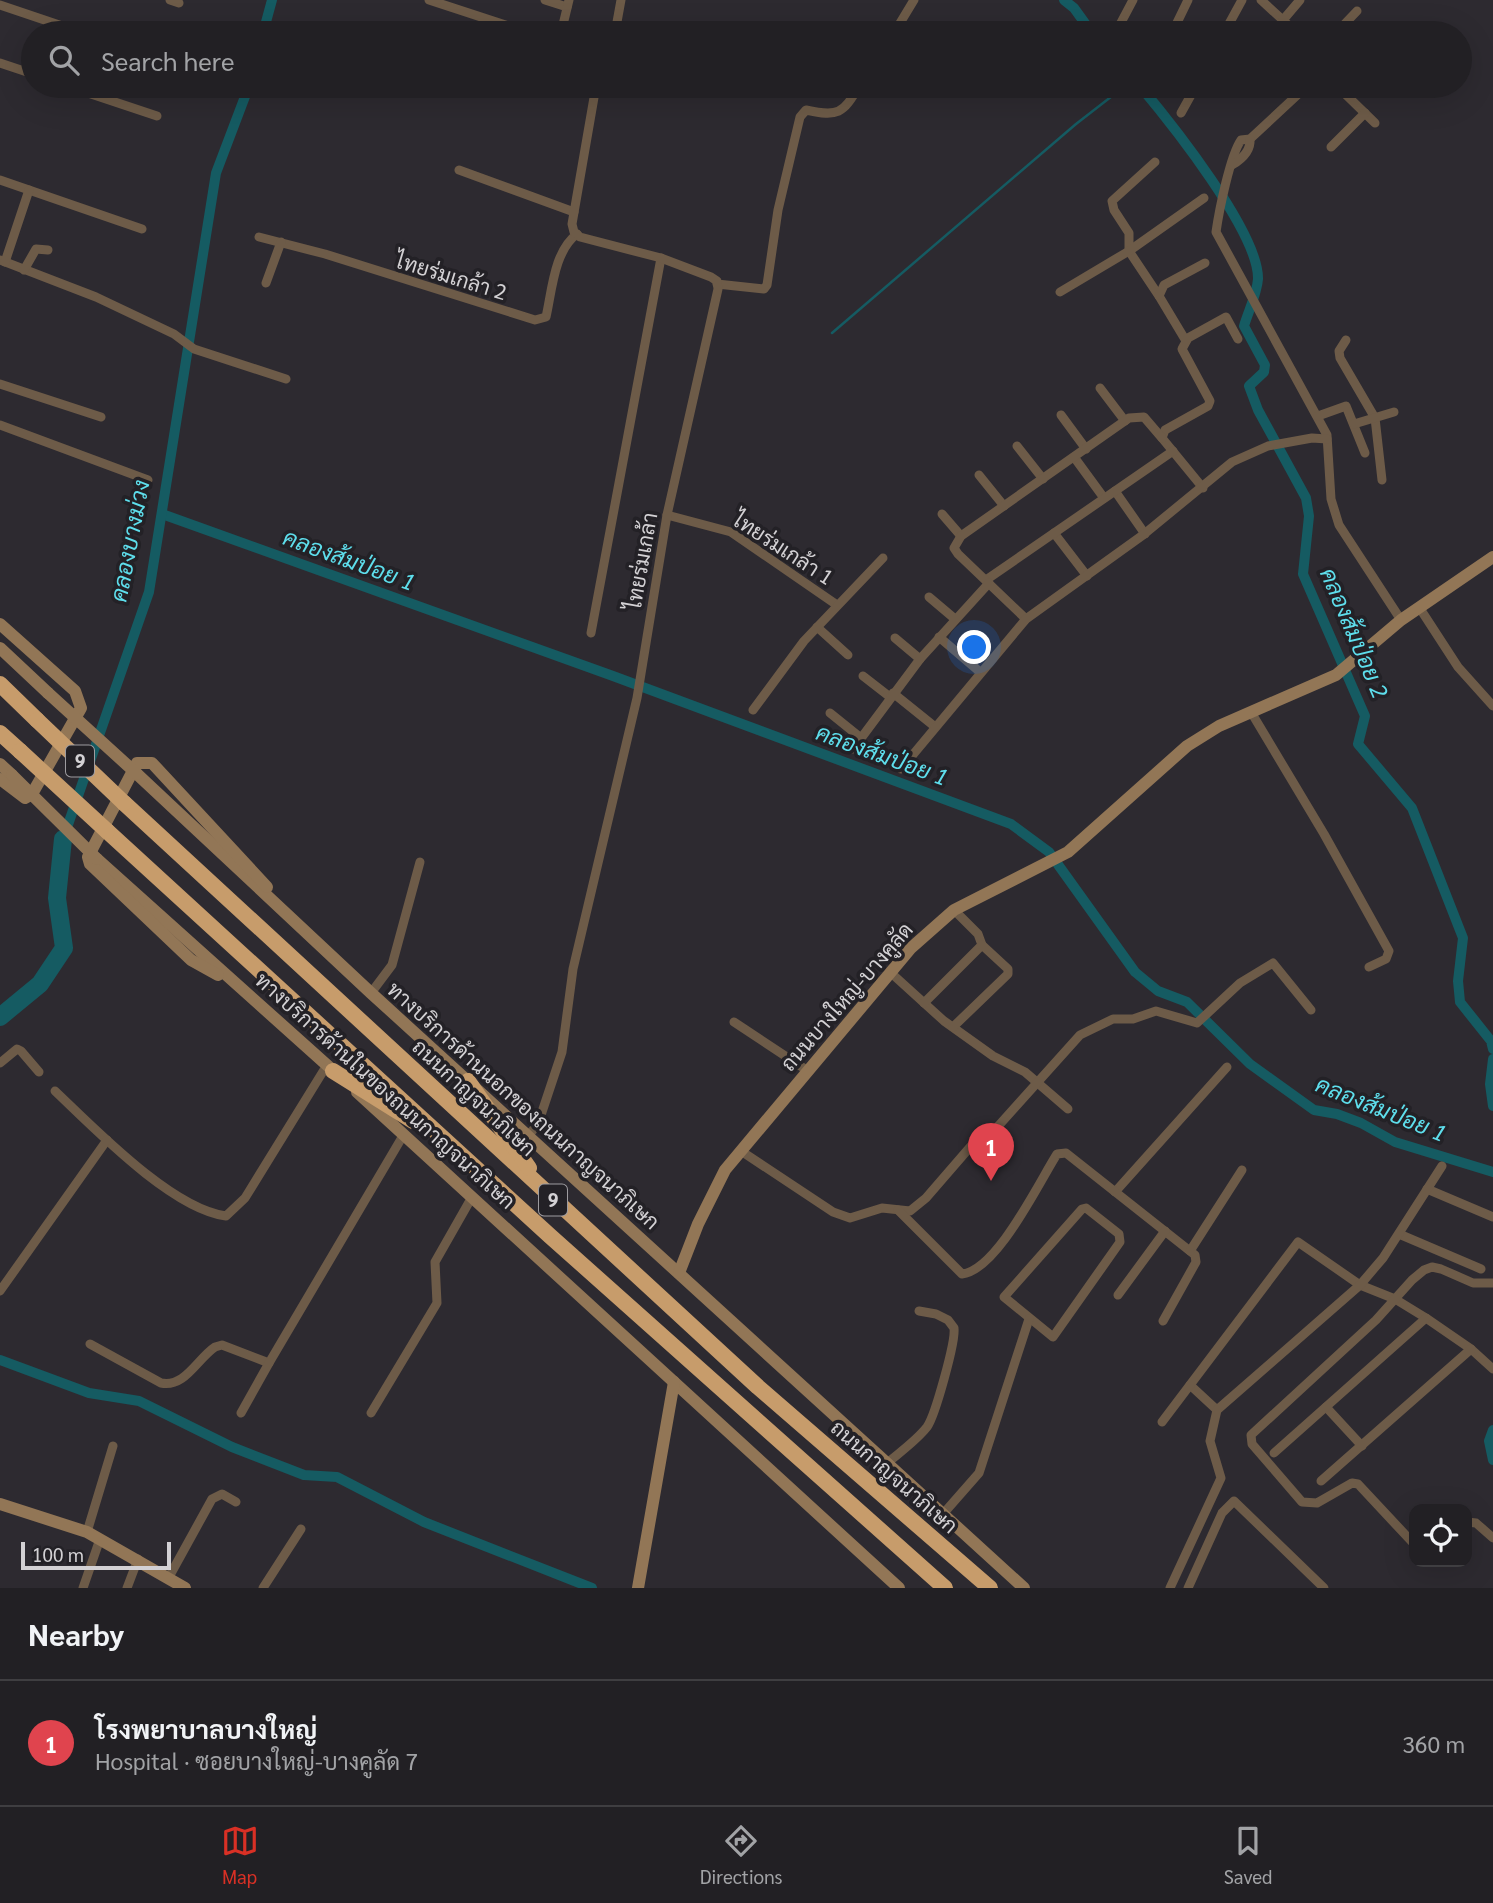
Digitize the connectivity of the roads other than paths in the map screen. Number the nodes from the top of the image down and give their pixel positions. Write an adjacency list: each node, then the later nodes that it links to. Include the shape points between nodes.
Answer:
1 (429, 0): 14 (street)
2 (545, 0): 10 (street)
3 (621, 0): 15 (street)
4 (914, 0): 16 (street)
5 (1133, 0): 17 (street)
6 (1188, 0): 18 (street)
7 (1242, 0): 19 (street)
8 (1261, 0): 20 (street)
9 (1300, 0): 21 (street)
10 (568, 4)
11 (0, 5): 13 (street)
12 (1357, 11): 22 (street)
13 (47, 21)
14 (493, 21)
15 (617, 21)
16 (901, 21)
17 (1122, 21)
18 (1178, 21)
19 (1231, 21)
20 (1280, 21)
21 (1287, 21)
22 (1347, 21)
23 (0, 63): 24 (street)
24 (21, 70)
25 (112, 98): 33 (street)
26 (594, 98): 41 (street)
27 (849, 98): 53 (street, via 836,114 806,110 800,117 778,210 767,285 764,289)
28 (1189, 98): 31 (street)
29 (1294, 98): 64 (street, via 1236,147 1216,232)
30 (1350, 98): 32 (street)
31 (1181, 113)
32 (1365, 113): 34 (street); 35 (street)
33 (157, 116)
34 (1376, 123)
35 (1331, 147)
36 (1156, 162): 47 (street, via 1112,201 1129,233)
37 (459, 170): 41 (street)
38 (0, 180): 39 (street)
39 (29, 190): 42 (street); 49 (street)
40 (1205, 198): 47 (street)
41 (574, 212): 43 (street)
42 (142, 229)
43 (576, 234): 45 (street, ไทยร่มเกล้า 2, via 561,254 546,317 536,320); 48 (street)
44 (259, 237): 45 (street, ไทยร่มเกล้า 2)
45 (281, 242): 52 (street)
46 (48, 250): 51 (street, via 38,247)
47 (1129, 251): 54 (street); 55 (street)
48 (661, 258): 53 (street, via 711,277); 102 (street)
49 (2, 261): 51 (street)
50 (1205, 263): 55 (street, via 1164,285)
51 (24, 270): 59 (street, via 96,297 174,334 194,349)
52 (267, 283)
53 (717, 284): 86 (street, ไทยร่มเกล้า)
54 (1060, 292)
55 (1159, 296): 57 (street)
56 (1238, 339): 57 (street, via 1226,317)
57 (1186, 341): 70 (street, via 1182,349 1208,406 1166,430)
58 (1346, 341): 66 (street, via 1340,358)
59 (286, 379)
60 (0, 384): 65 (street)
61 (1100, 388): 67 (street)
62 (1394, 412): 66 (street)
63 (1061, 415): 73 (street)
64 (1318, 416): 68 (street, via 1346,406); 71 (street)
65 (101, 417)
66 (1375, 418): 68 (street); 80 (street)
67 (1125, 421): 70 (street, via 1144,417); 73 (street)
68 (1354, 424): 75 (street)
69 (0, 425): 79 (street)
70 (1162, 438): 74 (street)
71 (1327, 439): 81 (street, via 1268,446 1232,462); 99 (street, via 1331,499 1339,525)
72 (1017, 446): 78 (street)
73 (1086, 449): 76 (street)
74 (1173, 451): 81 (street); 82 (street)
75 (1365, 453)
76 (1074, 457): 78 (street); 83 (street)
77 (979, 475): 84 (street)
78 (1043, 479): 84 (street)
79 (148, 480)
80 (1382, 480)
81 (1203, 488): 88 (street)
82 (1115, 491): 83 (street); 88 (street)
83 (1104, 498): 87 (street)
84 (1004, 506): 89 (street)
85 (942, 514): 89 (street)
86 (667, 515): 95 (street, ไทยร่มเกล้า 1, via 731,532); 145 (street, ไทยร่มเกล้า, via 637,698 573,969 562,1052 538,1124)
87 (1054, 533): 92 (street); 93 (street)
88 (1145, 534): 92 (street)
89 (961, 536): 93 (street, via 954,548)
90 (1493, 557): 96 (main road, ถนนบางใหญ่-บางคูลัด)
91 (883, 558): 95 (street)
92 (1087, 576): 98 (street)
93 (987, 581): 97 (street); 98 (street)
94 (929, 597): 97 (street)
95 (837, 605): 101 (street)
96 (1419, 607): 99 (main road, ถนนบางใหญ่-บางคูลัด); 112 (street, via 1458,667)
97 (954, 619): 103 (street)
98 (1026, 620): 108 (street)
99 (1401, 620): 114 (main road, ถนนบางใหญ่-บางคูลัด, via 1336,675)
100 (0, 624): 122 (main road, via 75,691 81,708 32,794 25,798)
101 (817, 627): 106 (street); 113 (street)
102 (591, 633)
103 (939, 637): 107 (street); 108 (street)
104 (895, 638): 107 (street)
105 (0, 648): 125 (main road, ทางบริการด้านนอกของถนนกาญจนาภิเษก, bridge)
106 (848, 655)
107 (920, 659): 111 (street)
108 (980, 672): 116 (street)
109 (863, 676): 111 (street)
110 (0, 684): 153 (highway, ถนนกาญจนาภิเษก / 9, bridge)
111 (892, 695): 116 (street); 118 (street)
112 (1493, 706)
113 (753, 710)
114 (1251, 712): 124 (main road, ถนนบางใหญ่-บางคูลัด, via 1187,746 1068,852); 127 (street, via 1389,951 1386,959)
115 (830, 713): 118 (street)
116 (934, 726): 121 (street)
117 (0, 733): 147 (highway, 9, bridge)
118 (861, 738): 119 (street)
119 (853, 749)
120 (0, 764): 122 (main road, ทางบริการด้านในของถนนกาญจนาภิเษก)
121 (901, 769)
122 (6, 777): 129 (main road, ทางบริการด้านในของถนนกาญจนาภิเษก, bridge)
123 (420, 862): 130 (street, via 392,965)
124 (954, 910): 126 (street, via 978,934); 128 (main road, ถนนบางใหญ่-บางคูลัด)
125 (285, 911): 129 (main road, via 258,874 152,763 137,763 88,857 90,864 191,960); 130 (main road, ทางบริการด้านนอกของถนนกาญจนาภิเษก)
126 (982, 945): 131 (street); 134 (street, via 1008,974)
127 (1369, 967)
128 (890, 972): 131 (street); 138 (main road, ถนนบางใหญ่-บางคูลัด)
129 (243, 988): 137 (main road, ทางบริการด้านในของถนนกาญจนาภิเษก)
130 (371, 993): 140 (main road, ทางบริการด้านนอกของถนนกาญจนาภิเษก)
131 (924, 1003): 134 (street)
132 (1311, 1010): 141 (street, via 1273,963 1240,983 1196,1023 1156,1012 1113,1019 1080,1035)
133 (734, 1021): 138 (street)
134 (953, 1027): 141 (street)
135 (0, 1063): 139 (street, via 17,1049)
136 (1227, 1067): 152 (street)
137 (330, 1068): 144 (main road, ทางบริการด้านในของถนนกาญจนาภิเษก); 146 (street, via 245,1198 226,1216 198,1209 175,1196); 147 (highway)
138 (808, 1071): 148 (main road, ถนนบางใหญ่-บางคูลัด)
139 (39, 1072)
140 (468, 1082): 145 (main road, ทางบริการด้านนอกของถนนกาญจนาภิเษก); 153 (highway)
141 (1037, 1082): 143 (street); 155 (street, via 918,1206)
142 (55, 1091): 146 (street)
143 (1068, 1109)
144 (404, 1134): 154 (main road, ทางบริการด้านในของถนนกาญจนาภิเษก); 173 (street)
145 (528, 1136): 161 (main road, ทางบริการด้านนอกของถนนกาญจนาภิเษก)
146 (107, 1140): 164 (street)
147 (450, 1145): 204 (highway, 9)
148 (741, 1151): 155 (street, via 833,1212 850,1218 882,1208); 161 (main road, ถนนบางใหญ่-บางคูลัด, via 715,1189)
149 (1442, 1166): 151 (street)
150 (1242, 1170): 159 (street)
151 (1427, 1189): 156 (street); 158 (street)
152 (1115, 1192): 155 (street, via 1066,1153 1057,1154 1003,1242 973,1273 962,1274); 157 (street)
153 (546, 1193): 205 (highway, ถนนกาญจนาภิเษก / 9, via 758,1387)
154 (472, 1197): 175 (main road, ทางบริการด้านในของถนนกาญจนาภิเษก); 180 (street, via 435,1262 437,1303)
155 (898, 1210)
156 (1493, 1217)
157 (1165, 1231): 159 (street); 165 (street)
158 (1399, 1234): 160 (street); 163 (street)
159 (1190, 1251): 170 (street, via 1196,1262)
160 (1481, 1269)
161 (679, 1273): 185 (main road, ทางบริการด้านนอกของถนนกาญจนาภิเษก)
162 (1493, 1283): 166 (street, via 1473,1283 1432,1267)
163 (1360, 1284): 166 (street); 176 (street, via 1298,1242); 178 (street)
164 (0, 1291)
165 (1118, 1295)
166 (1395, 1299): 169 (street); 195 (street, via 1251,1435 1252,1444 1302,1502 1317,1503 1358,1484)
167 (919, 1311): 185 (street, via 948,1320 954,1328 954,1342 934,1416)
168 (1029, 1318): 168 (street, via 1004,1295 1086,1208 1119,1234 1120,1242 1053,1337); 189 (street, via 979,1474)
169 (1426, 1318): 172 (street); 177 (street)
170 (1163, 1321)
171 (90, 1344): 173 (street, via 171,1385 222,1345)
172 (1472, 1349): 174 (street); 183 (street)
173 (269, 1363): 179 (street)
174 (1493, 1369)
175 (674, 1382): 202 (main road); 203 (main road, ทางบริการด้านในของถนนกาญจนาภิเษก)
176 (1190, 1385): 178 (street); 181 (street)
177 (1326, 1407): 183 (street); 184 (street)
178 (1217, 1410): 207 (street, via 1210,1441 1221,1478)
179 (241, 1413)
180 (371, 1413)
181 (1162, 1422)
182 (113, 1446): 192 (street)
183 (1362, 1446): 186 (street)
184 (1274, 1453)
185 (886, 1464): 189 (main road, ทางบริการด้านนอกของถนนกาญจนาภิเษก)
186 (1321, 1481)
187 (236, 1502): 197 (street, via 222,1494 212,1499)
188 (0, 1504): 192 (main road)
189 (943, 1514): 206 (main road, ทางบริการด้านนอกของถนนกาญจนาภิเษก)
190 (1472, 1523): 193 (street)
191 (300, 1529): 201 (street)
192 (87, 1531): 194 (main road)
193 (1493, 1538)
194 (100, 1539): 196 (main road); 198 (street)
195 (1409, 1539)
196 (138, 1559): 197 (main road); 199 (street)
197 (169, 1577): 200 (main road)
198 (83, 1588)
199 (127, 1588)
200 (185, 1588)
201 (263, 1588)
202 (638, 1588)
203 (899, 1588)
204 (945, 1588)
205 (990, 1588)
206 (1024, 1588)
207 (1170, 1588)
208 (1188, 1588): 209 (street, via 1222,1513 1234,1501)
209 (1324, 1588)

